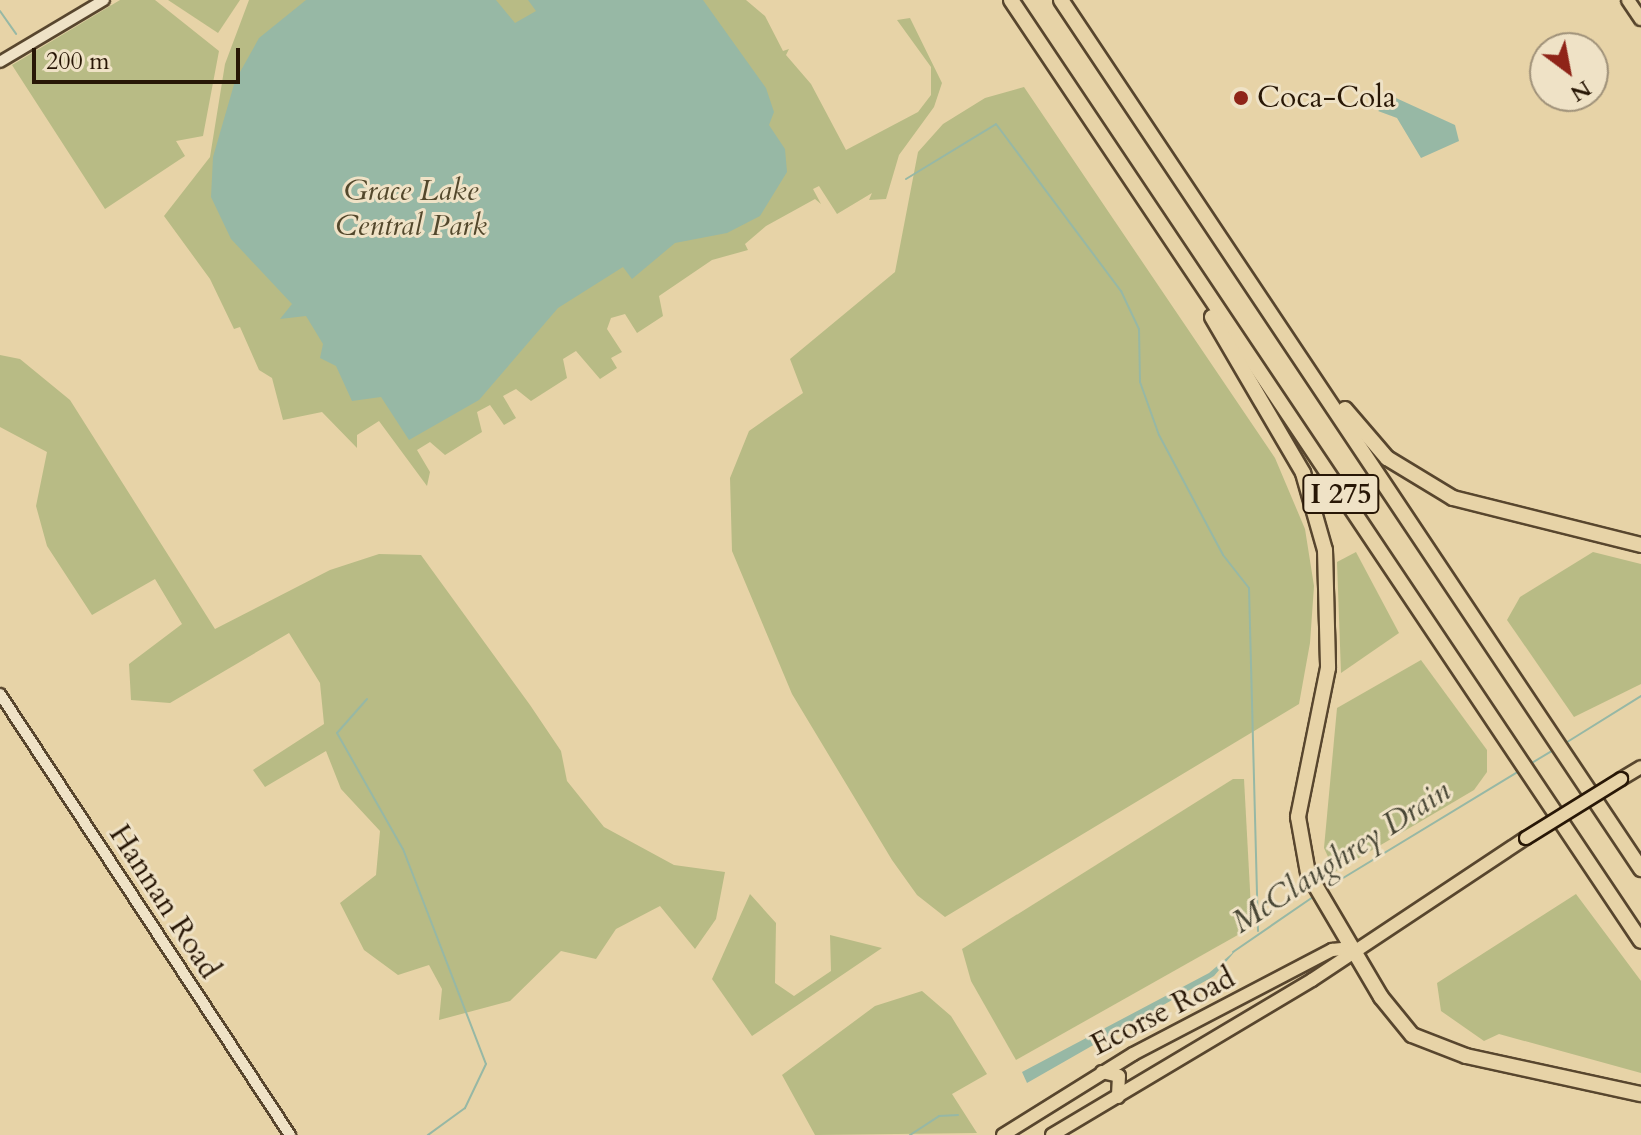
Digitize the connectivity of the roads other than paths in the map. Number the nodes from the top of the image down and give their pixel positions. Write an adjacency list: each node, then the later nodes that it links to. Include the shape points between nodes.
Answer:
1 (104, 0): 6 (street)
2 (1011, 0): 7 (highway, I 275)
3 (1061, 0): 8 (highway, I 275)
4 (1628, 0): 5 (main road)
5 (1641, 19)
6 (0, 62)
7 (1163, 228): 13 (highway, I 275); 14 (highway, via 1290,447 1323,537 1330,648 1297,833 1316,887)
8 (1250, 282): 9 (highway, via 1361,430 1401,468 1478,507); 12 (highway, I 275)
9 (1641, 545)
10 (0, 694): 19 (street, Hannan Road)
11 (1641, 767): 14 (main road, Ecorse Road, bridge)
12 (1641, 869)
13 (1641, 941)
14 (1352, 948): 15 (main road, Ecorse Road, via 1332,950); 16 (highway, via 1394,1017 1433,1047); 17 (main road, Ecorse Road, via 1312,980)
15 (1099, 1073): 17 (main road, via 1119,1076); 18 (main road, Ecorse Road)
16 (1641, 1094)
17 (1118, 1097): 20 (main road, Ecorse Road)
18 (1005, 1134)
19 (290, 1135)
20 (1052, 1135)

